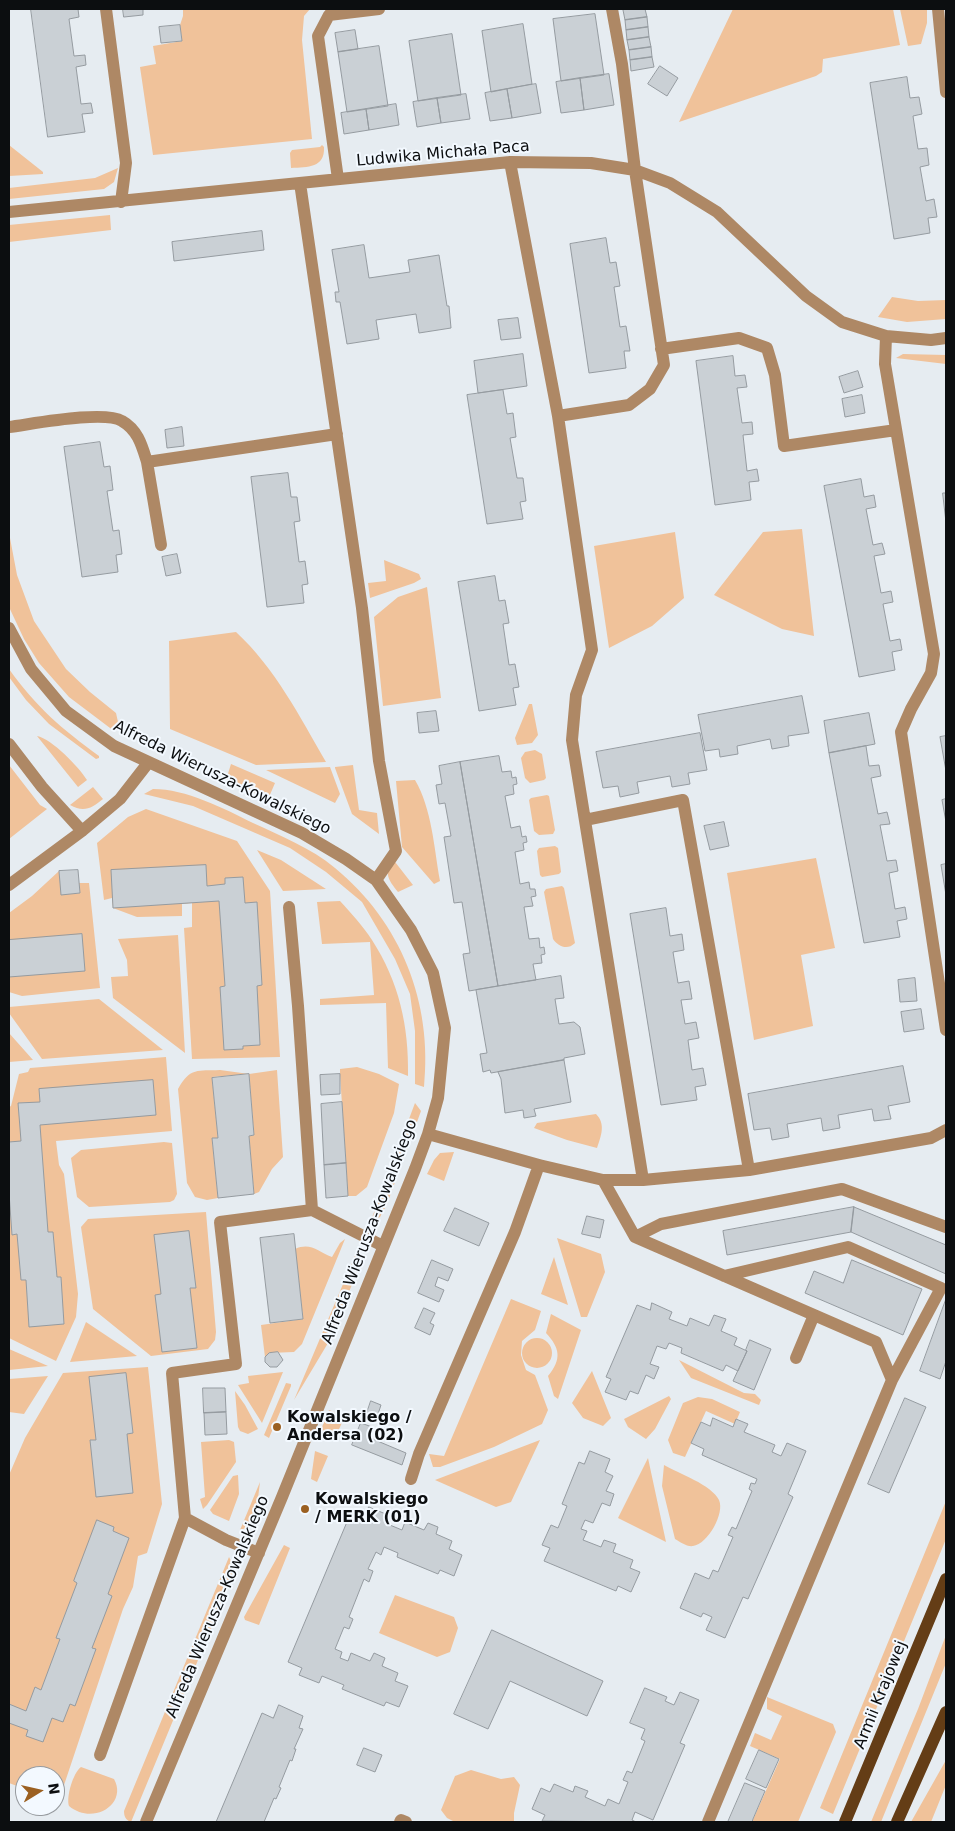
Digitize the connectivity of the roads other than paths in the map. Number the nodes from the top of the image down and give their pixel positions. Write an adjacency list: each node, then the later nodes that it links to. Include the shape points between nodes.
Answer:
1 (106, 9): 10 (street, via 126,163)
2 (379, 9): 8 (street, via 330,15 318,36)
3 (612, 9): 7 (street)
4 (938, 9): 5 (street)
5 (946, 92)
6 (510, 162): 7 (street, Ludwika Michała Paca, via 591,164); 8 (street, Ludwika Michała Paca); 15 (street)
7 (635, 170): 12 (street, Ludwika Michała Paca, via 670,183 717,212 806,296 842,322); 14 (street)
8 (338, 179): 9 (street, Ludwika Michała Paca)
9 (300, 183): 10 (street, Ludwika Michała Paca); 18 (street)
10 (122, 202): 11 (street, Ludwika Michała Paca)
11 (9, 212)
12 (886, 336): 13 (street, Ludwika Michała Paca); 17 (street, via 885,364)
13 (946, 338)
14 (661, 350): 15 (street, via 664,365 650,389 629,405); 17 (street, via 740,338 767,348 775,375 784,446)
15 (558, 416): 24 (street, via 592,650 576,695 572,740)
16 (9, 427): 19 (street, via 102,416 122,420 138,435)
17 (896, 430): 29 (street, via 934,654 931,673 901,732)
18 (337, 434): 19 (street); 26 (street, via 362,608 379,761 396,850)
19 (147, 462): 20 (street)
20 (161, 545)
21 (9, 628): 23 (street, Alfreda Wierusza-Kowalskiego, via 31,670 66,711 114,746)
22 (9, 744): 25 (street)
23 (148, 762): 25 (street, via 120,799); 26 (street, Alfreda Wierusza-Kowalskiego, via 302,833)
24 (585, 820): 33 (street, via 683,800); 35 (street)
25 (82, 831): 27 (street)
26 (376, 880): 31 (street, Alfreda Wierusza-Kowalskiego, via 411,930 433,973 445,1028 438,1098)
27 (9, 885)
28 (289, 907): 36 (street)
29 (946, 1030)
30 (946, 1130): 33 (street, via 931,1138)
31 (428, 1134): 32 (street); 39 (street, Alfreda Wierusza-Kowalskiego)
32 (539, 1165): 34 (street); 44 (street, via 515,1232)
33 (749, 1170): 35 (street)
34 (603, 1180): 35 (street); 38 (street)
35 (643, 1180)
36 (312, 1210): 39 (street); 45 (street, via 220,1222 236,1364 172,1373)
37 (946, 1227): 38 (street, via 842,1189 660,1224)
38 (635, 1237): 40 (street)
39 (383, 1246): 46 (street, Alfreda Wierusza-Kowalskiego)
40 (724, 1276): 41 (street); 43 (street, via 848,1247 940,1288)
41 (814, 1315): 42 (street); 43 (street, via 876,1342)
42 (796, 1358)
43 (892, 1380): 53 (street)
44 (411, 1479)
45 (185, 1518): 46 (street); 49 (street)
46 (259, 1553): 50 (street, Alfreda Wierusza-Kowalskiego)
47 (946, 1579): 54 (main road, Armii Krajowej)
48 (946, 1712): 55 (main road)
49 (100, 1755)
50 (146, 1822)
51 (400, 1822): 52 (street)
52 (406, 1822)
53 (708, 1822)
54 (846, 1822)
55 (897, 1822)

